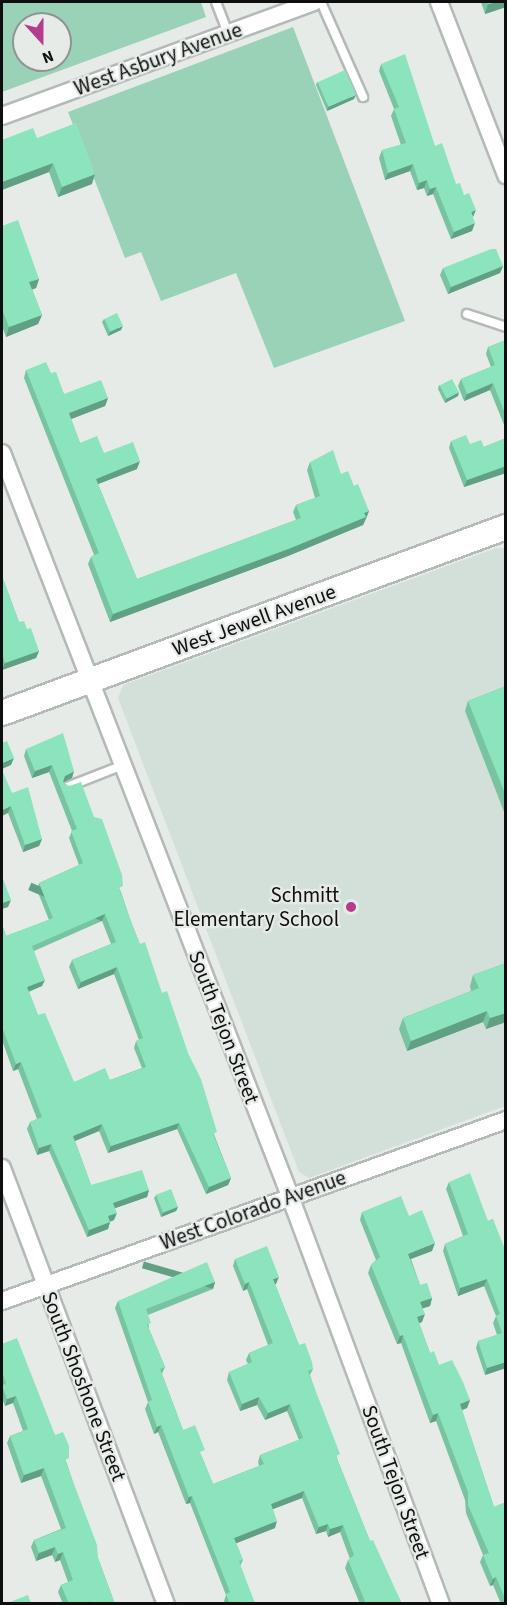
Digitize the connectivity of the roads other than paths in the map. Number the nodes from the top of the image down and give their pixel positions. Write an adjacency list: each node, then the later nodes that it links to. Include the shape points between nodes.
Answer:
1 (216, 2): 5 (lane)
2 (314, 2): 5 (street, West Asbury Avenue)
3 (321, 2): 6 (lane)
4 (439, 2): 8 (street)
5 (228, 33): 7 (street, West Asbury Avenue)
6 (363, 97)
7 (2, 116)
8 (506, 175)
9 (467, 314): 10 (lane)
10 (506, 327)
11 (2, 453): 13 (street, South Tejon Street)
12 (506, 527): 13 (street, West Jewell Avenue)
13 (90, 680): 14 (street, West Jewell Avenue); 15 (street, South Tejon Street)
14 (2, 713)
15 (123, 765): 16 (lane); 19 (street, South Tejon Street)
16 (67, 787)
17 (505, 1124): 19 (street, West Colorado Avenue)
18 (2, 1168): 20 (street, South Shoshone Street)
19 (290, 1196): 20 (street, West Colorado Avenue); 23 (street, South Tejon Street)
20 (45, 1284): 21 (street, West Colorado Avenue); 22 (street, South Shoshone Street)
21 (2, 1301)
22 (166, 1604)
23 (441, 1604)

